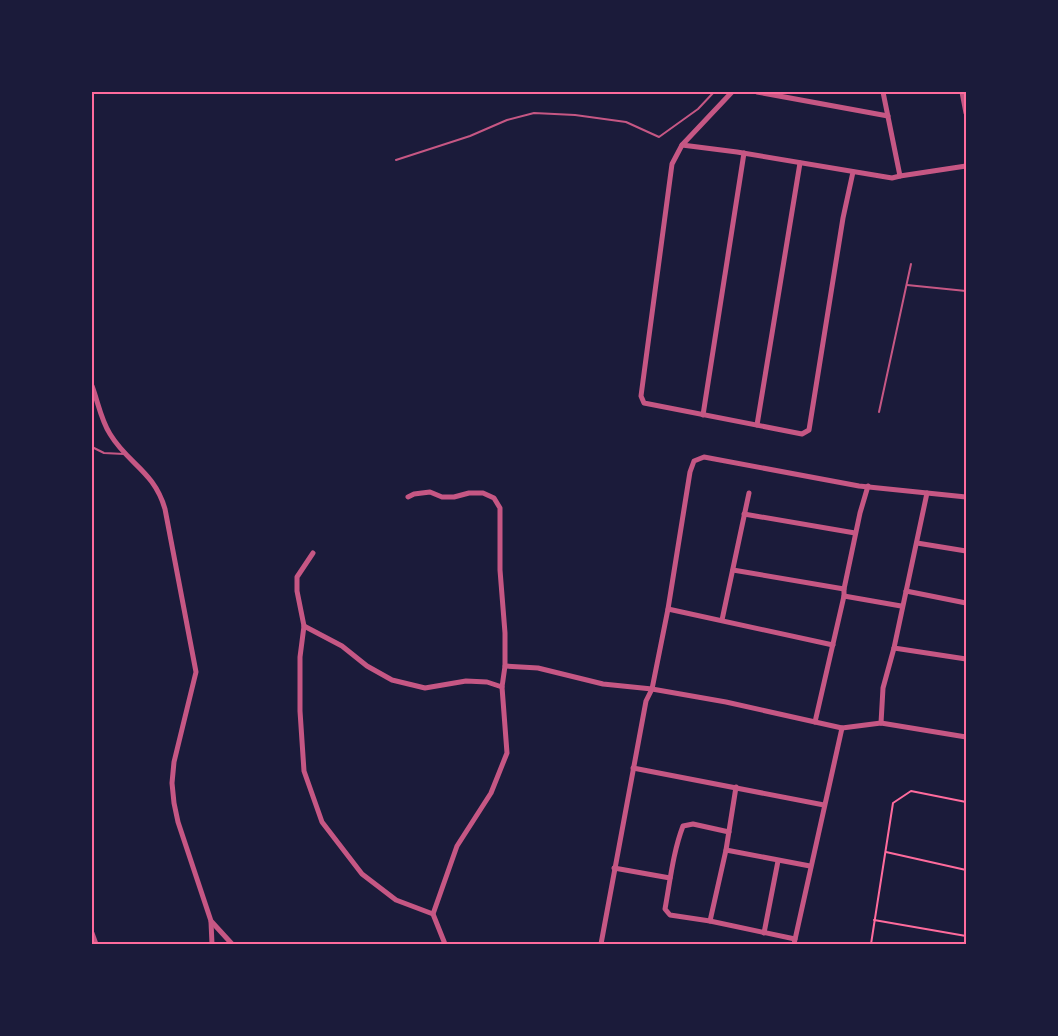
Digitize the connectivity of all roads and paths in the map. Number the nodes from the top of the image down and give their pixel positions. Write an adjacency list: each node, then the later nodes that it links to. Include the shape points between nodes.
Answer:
1 (714, 92): 10 (lane, via 698,109 659,137 626,122 534,113)
2 (732, 92): 8 (street)
3 (758, 92): 7 (street)
4 (883, 92): 7 (street)
5 (962, 92): 6 (street)
6 (966, 112)
7 (888, 116): 14 (street)
8 (682, 145): 9 (street); 20 (street, via 672,164 641,396 644,404)
9 (744, 153): 11 (street); 20 (street)
10 (396, 160)
11 (800, 163): 13 (street); 21 (street)
12 (966, 166): 14 (street)
13 (853, 172): 14 (street); 21 (street, via 809,430 802,434)
14 (900, 176)
15 (910, 264): 16 (lane)
16 (906, 285): 17 (lane); 19 (lane)
17 (966, 291)
18 (92, 386): 23 (street, via 109,434)
19 (879, 412)
20 (703, 415): 21 (street)
21 (757, 425)
22 (92, 447): 23 (lane, via 104,453)
23 (127, 454): 67 (street, via 161,495 195,665 172,783 178,822)
24 (868, 486): 26 (street); 30 (street); 40 (street, via 704,457 694,461)
25 (748, 493): 29 (street)
26 (927, 493): 28 (street); 31 (street)
27 (408, 497): 46 (street, via 430,492 495,498 500,508)
28 (966, 497)
29 (744, 514): 30 (street); 34 (street)
30 (855, 533): 35 (street)
31 (917, 543): 32 (street); 36 (street)
32 (966, 551)
33 (313, 553): 42 (street, via 297,577)
34 (733, 570): 35 (street); 41 (street)
35 (844, 589): 37 (street)
36 (906, 591): 38 (street); 39 (street)
37 (844, 596): 39 (street); 43 (street)
38 (966, 603)
39 (902, 606): 44 (street)
40 (668, 609): 41 (street); 48 (street)
41 (722, 620): 43 (street)
42 (304, 626): 47 (street, via 393,680 425,688 466,681); 65 (street, via 300,711 304,771 322,822 362,874 396,900)
43 (833, 645): 49 (street)
44 (894, 648): 45 (street); 50 (street, via 883,688)
45 (966, 659)
46 (505, 666): 47 (street); 48 (street, via 538,668 603,684)
47 (502, 687): 65 (street, via 507,753 491,793 457,846)
48 (652, 689): 49 (street); 53 (street, via 646,701)
49 (815, 722): 51 (street)
50 (881, 723): 51 (street); 52 (street)
51 (842, 728): 56 (street)
52 (966, 737)
53 (633, 768): 54 (street); 62 (street)
54 (736, 787): 56 (street); 57 (street)
55 (966, 802): 59 (path, via 911,791 893,802)
56 (824, 805): 61 (street)
57 (729, 832): 58 (street); 64 (street, via 693,824 683,826)
58 (726, 850): 60 (street); 68 (street)
59 (886, 852): 63 (path); 66 (path)
60 (778, 861): 61 (street); 70 (street)
61 (810, 866): 72 (street)
62 (614, 868): 64 (street); 77 (street)
63 (966, 870)
64 (670, 878): 68 (street, via 666,913)
65 (432, 915): 76 (street)
66 (874, 920): 71 (path); 78 (path)
67 (211, 921): 74 (street); 75 (street)
68 (710, 921): 70 (street)
69 (92, 933): 73 (street)
70 (764, 933): 72 (street)
71 (966, 936)
72 (794, 942)
73 (96, 945)
74 (212, 945)
75 (232, 945)
76 (445, 945)
77 (601, 945)
78 (871, 945)

